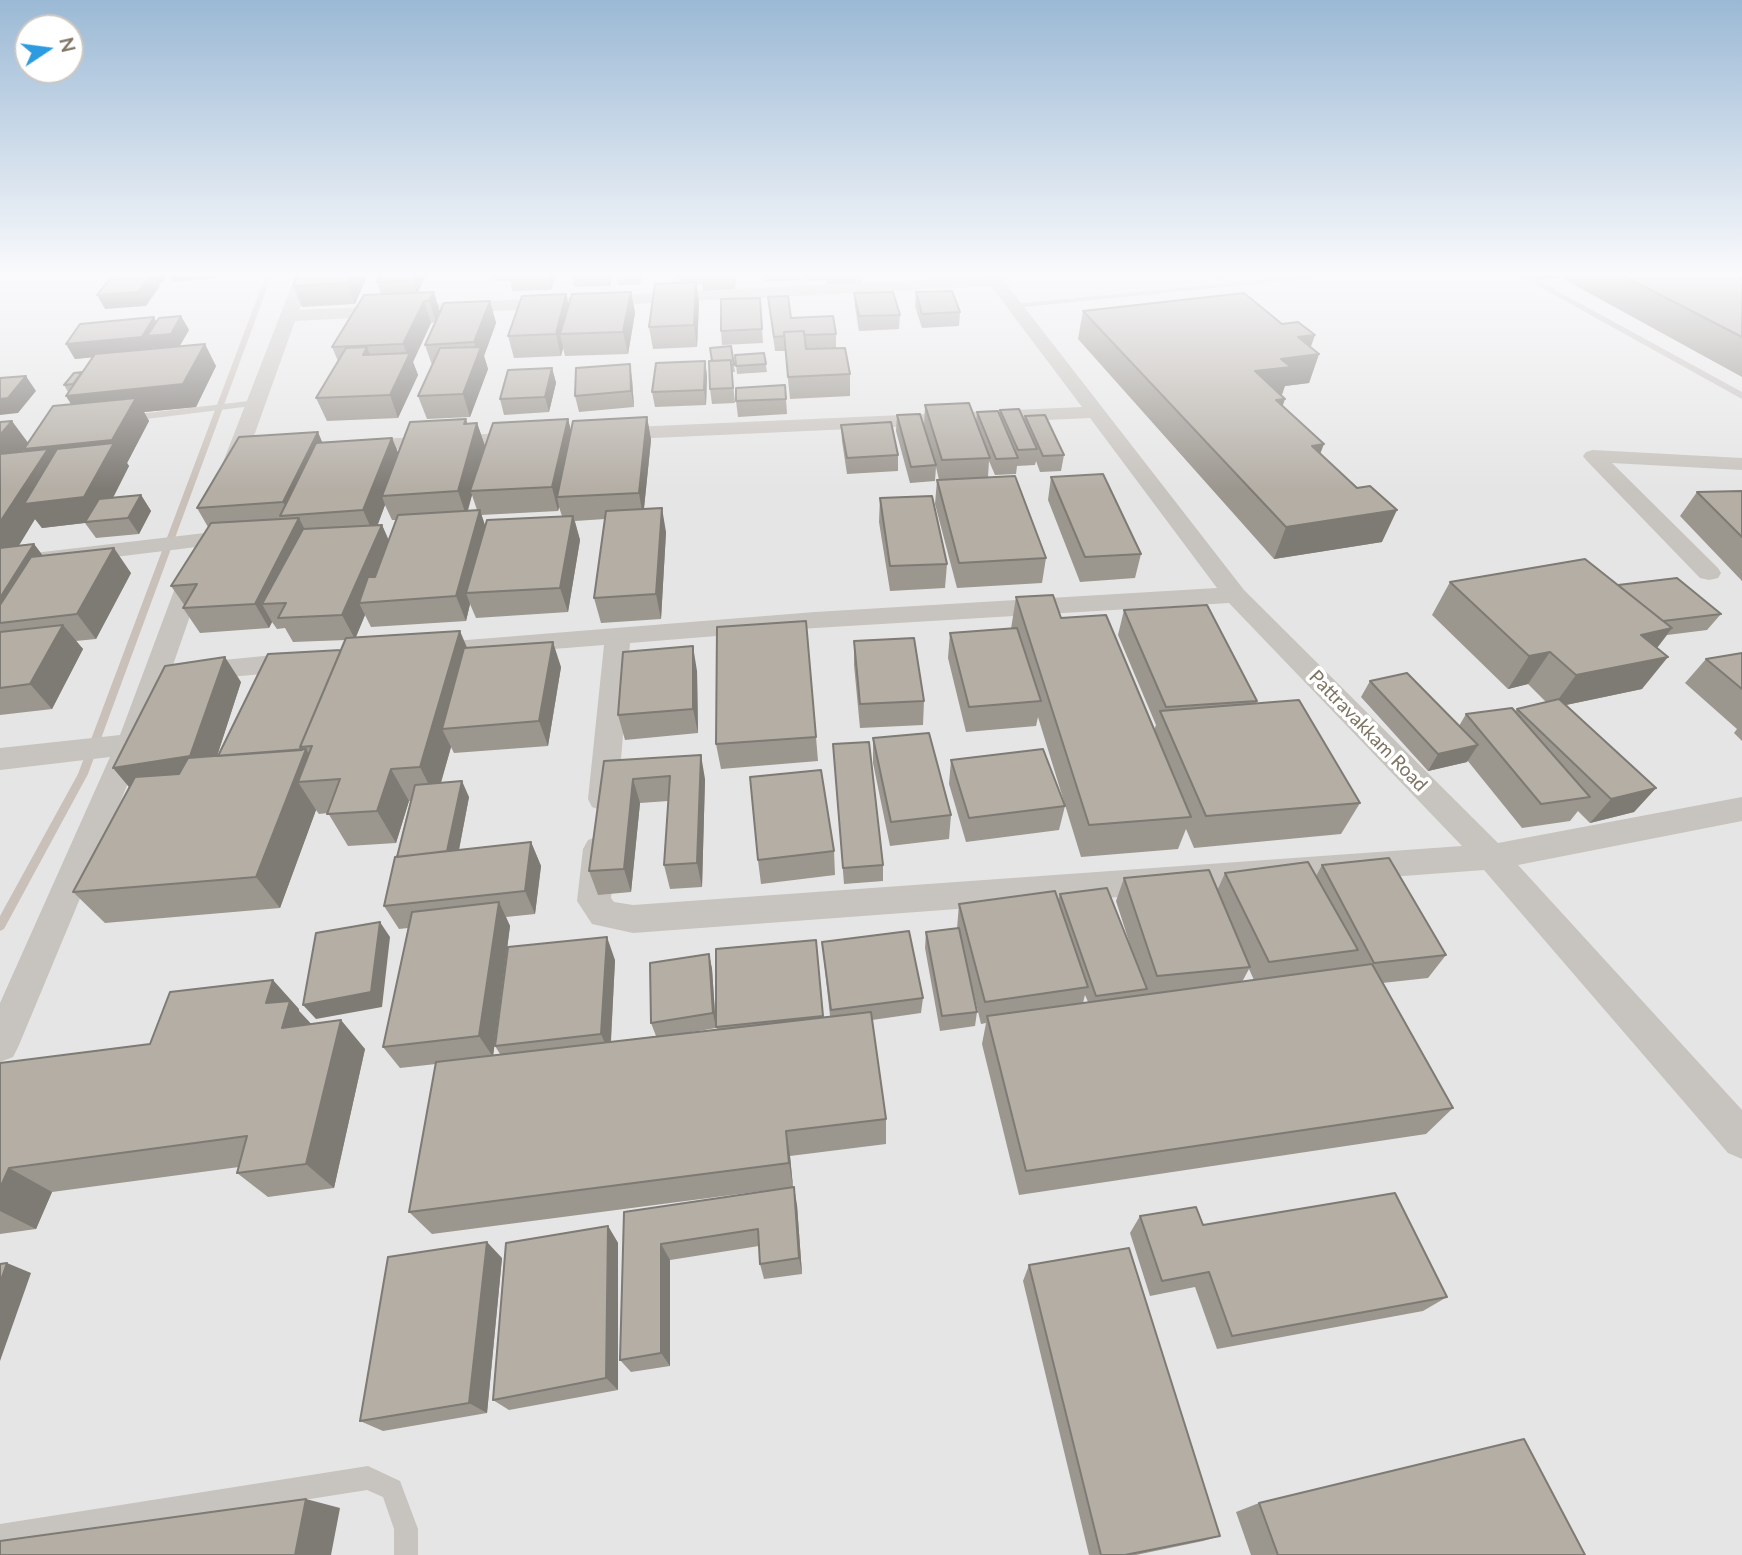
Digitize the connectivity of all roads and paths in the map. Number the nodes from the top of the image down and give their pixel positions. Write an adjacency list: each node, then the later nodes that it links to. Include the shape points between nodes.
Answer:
1 (276, 345): 5 (street)
2 (1044, 345): 6 (street, Pattravakkam Road)
3 (1649, 345): 4 (lane)
4 (1742, 396)
5 (246, 405): 7 (lane); 12 (street)
6 (1096, 412): 8 (street); 17 (street, Pattravakkam Road)
7 (122, 419)
8 (584, 435)
9 (543, 437): 10 (street)
10 (336, 446)
11 (267, 450): 12 (street)
12 (239, 451): 14 (street)
13 (1742, 464): 16 (street, via 1592,457)
14 (205, 540): 15 (street); 21 (street)
15 (0, 564)
16 (1709, 573)
17 (1235, 595): 18 (street); 25 (street, Pattravakkam Road)
18 (618, 635): 19 (street); 25 (street, via 594,901 604,914 633,919)
19 (397, 652)
20 (330, 659): 21 (street)
21 (158, 675): 22 (street)
22 (130, 744): 23 (street); 26 (street)
23 (0, 759)
24 (1742, 809): 25 (street)
25 (1492, 857): 27 (street, Pattravakkam Road)
26 (0, 1045)
27 (1742, 1139)
28 (0, 1536): 29 (lane, via 368,1478 392,1489 406,1529)
29 (406, 1555)

